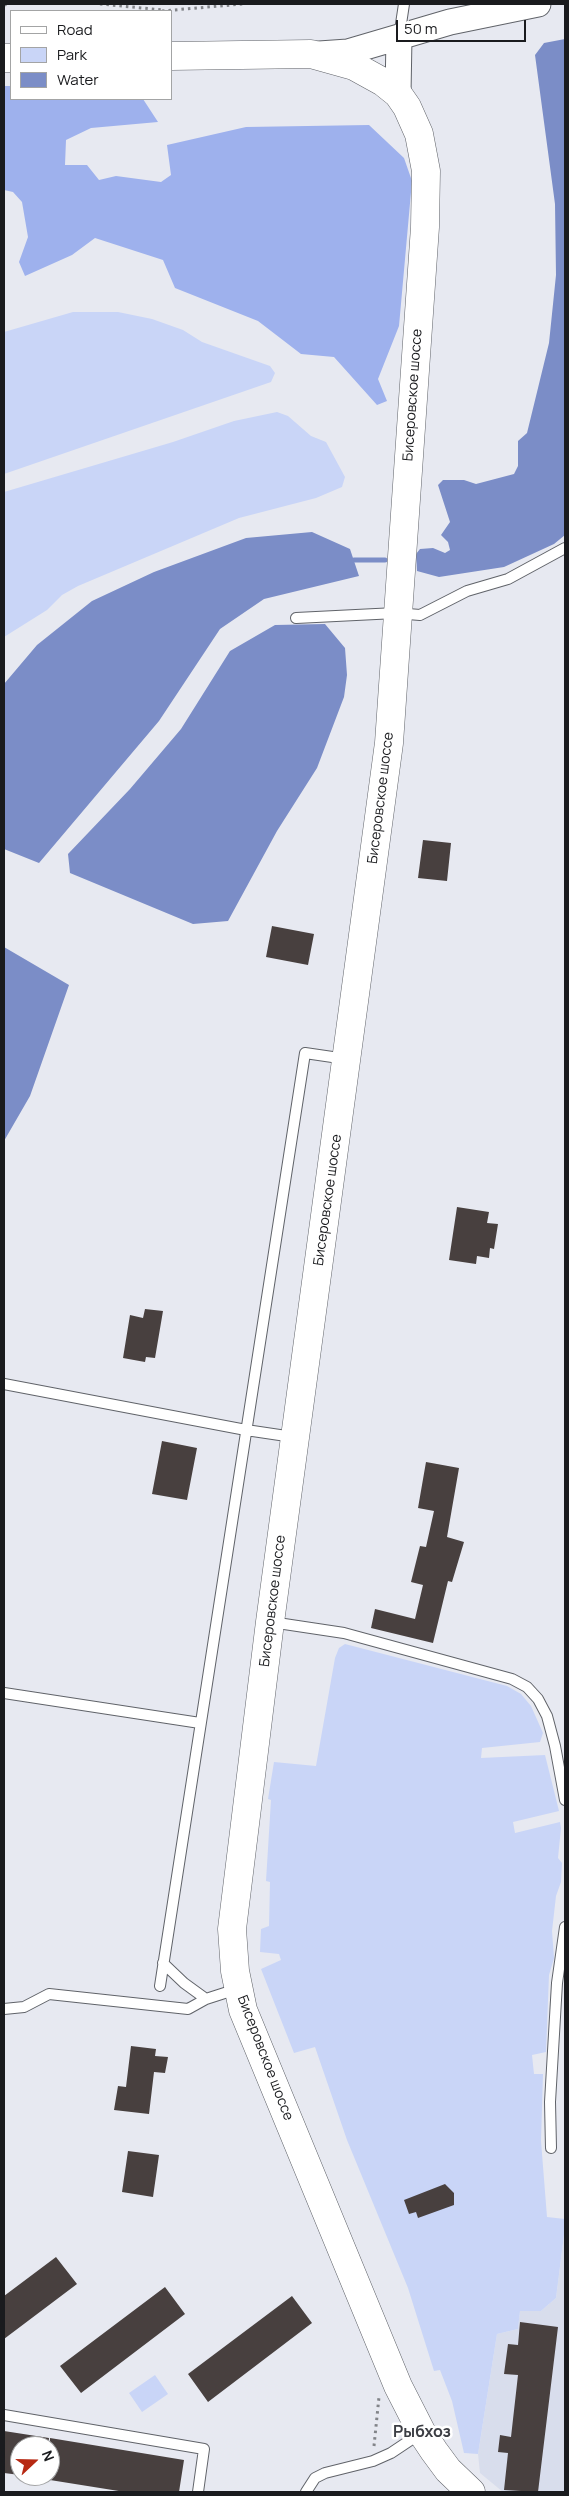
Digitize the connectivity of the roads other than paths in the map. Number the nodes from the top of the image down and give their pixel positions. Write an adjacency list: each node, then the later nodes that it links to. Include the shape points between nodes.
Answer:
1 (404, 4): 3 (lane)
2 (538, 4): 3 (street, via 473,16)
3 (399, 37): 4 (street, via 348,52); 6 (street)
4 (311, 54): 5 (main road, Бисеровское шоссе); 6 (main road, Бисеровское шоссе, via 354,66)
5 (172, 56)
6 (398, 94): 8 (main road, Бисеровское шоссе, via 407,107 424,151 426,194)
7 (565, 548): 8 (lane, via 535,567 467,591 420,615)
8 (396, 612): 9 (lane); 10 (main road, Бисеровское шоссе, via 389,743)
9 (296, 618)
10 (347, 1059): 12 (lane, via 305,1053); 13 (main road, Бисеровское шоссе)
11 (4, 1384): 12 (lane)
12 (246, 1430): 13 (lane); 16 (lane)
13 (295, 1437): 14 (main road, Бисеровское шоссе)
14 (270, 1622): 17 (lane, via 344,1633 512,1679 527,1687 547,1716); 21 (main road, Бисеровское шоссе, via 232,1929)
15 (4, 1694): 16 (lane)
16 (200, 1723): 19 (lane)
17 (565, 1800)
18 (565, 1927): 24 (lane, via 557,1983 550,2102)
19 (163, 1963): 20 (lane); 22 (lane, via 184,1984)
20 (160, 1986)
21 (238, 1989): 22 (lane); 26 (main road, Бисеровское шоссе, via 243,2010 398,2386)
22 (206, 1999): 23 (lane, via 188,2009 175,2009 49,1994 24,2008)
23 (4, 2009)
24 (551, 2148)
25 (4, 2416): 27 (lane, via 204,2449)
26 (422, 2433): 28 (lane, via 373,2461 325,2472 315,2478); 29 (main road, Бисеровское шоссе, via 448,2470)
27 (198, 2492)
28 (306, 2492)
29 (471, 2492)

